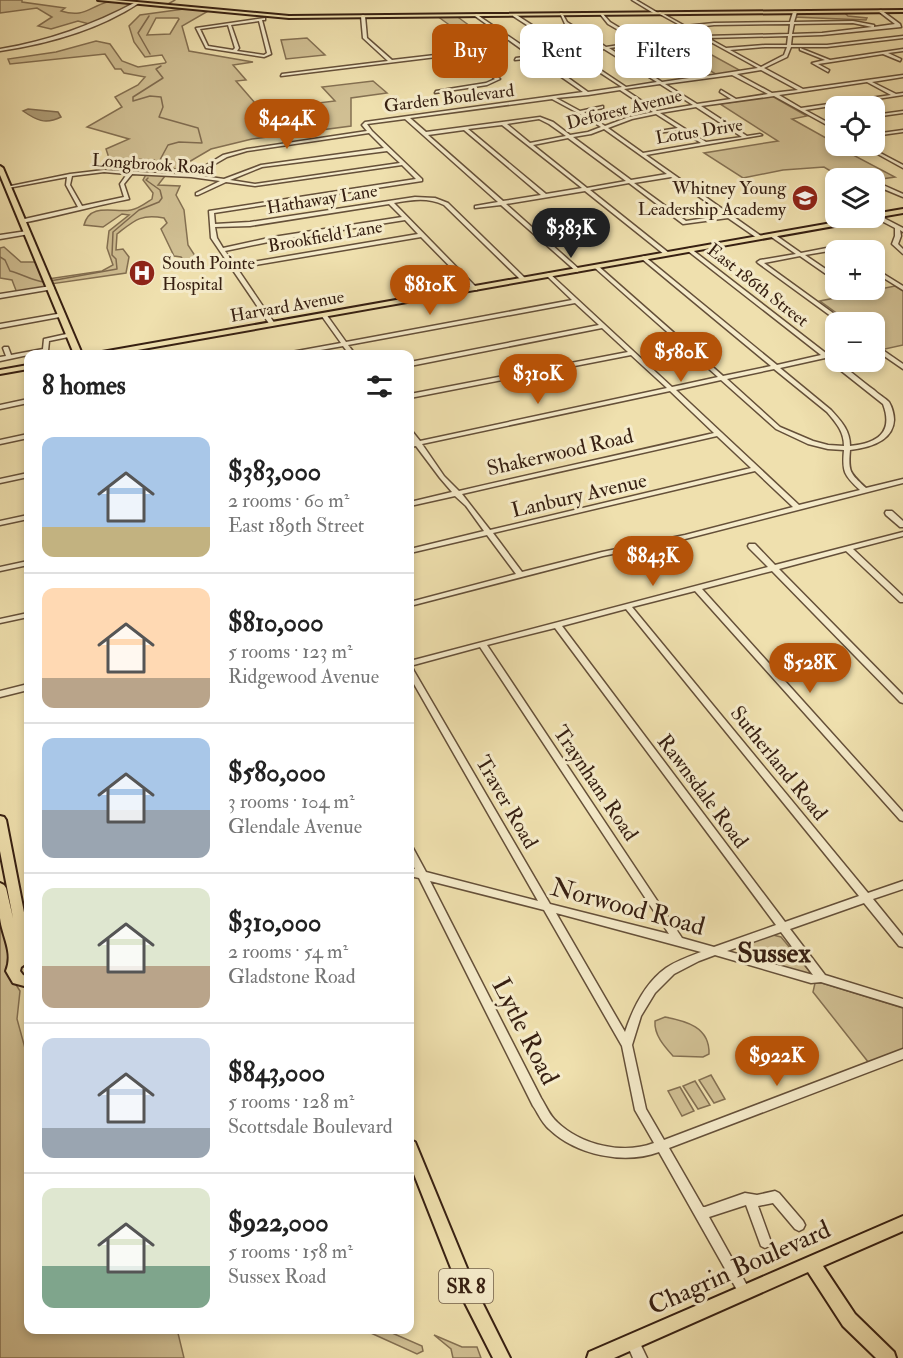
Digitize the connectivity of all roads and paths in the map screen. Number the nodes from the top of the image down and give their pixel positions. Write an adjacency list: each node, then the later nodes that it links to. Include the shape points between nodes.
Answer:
1 (100, 0): 3 (main road)
2 (634, 0): 7 (street)
3 (137, 3): 13 (main road); 32 (street, via 96,24)
4 (903, 10): 5 (main road)
5 (880, 11): 6 (main road); 19 (street)
6 (795, 12): 7 (main road); 14 (street)
7 (657, 13): 9 (main road); 17 (street)
8 (561, 14): 9 (main road); 11 (main road); 30 (street, via 566,23)
9 (602, 14): 20 (street)
10 (476, 15): 11 (main road); 12 (main road); 27 (street)
11 (514, 15): 16 (street)
12 (363, 16): 13 (main road); 41 (street, via 365,38)
13 (265, 18): 15 (street); 34 (street, via 269,54)
14 (790, 23): 18 (street); 21 (street, via 853,22); 22 (street)
15 (229, 24): 34 (street, via 237,48); 34 (street, via 198,28 207,47)
16 (528, 24)
17 (679, 24)
18 (712, 26)
19 (901, 26): 21 (street)
20 (615, 27)
21 (877, 28): 22 (street)
22 (789, 34): 23 (street); 26 (street)
23 (712, 37)
24 (903, 37): 26 (street, via 827,46)
25 (712, 42): 31 (street)
26 (789, 45): 31 (street); 39 (street); 43 (street, via 782,59)
27 (520, 46)
28 (615, 46): 30 (street)
29 (603, 47): 30 (street)
30 (606, 47): 53 (street)
31 (725, 49): 43 (street)
32 (0, 50)
33 (903, 50): 35 (street)
34 (233, 52)
35 (884, 52): 36 (street); 40 (street)
36 (848, 57): 39 (street); 42 (street)
37 (520, 58): 38 (street)
38 (516, 59)
39 (828, 60): 44 (street, via 813,63)
40 (900, 60)
41 (391, 61): 46 (street); 57 (street, via 466,54 498,79)
42 (856, 62)
43 (761, 69): 45 (street, Garden Boulevard); 55 (street)
44 (828, 71)
45 (734, 74): 49 (street, Garden Boulevard); 60 (street)
46 (282, 75)
47 (603, 75): 54 (street)
48 (903, 76): 52 (street, Deforest Avenue)
49 (712, 77)
50 (565, 78): 58 (street)
51 (700, 78): 53 (street, Garden Boulevard)
52 (867, 81): 55 (street, Deforest Avenue); 61 (street)
53 (660, 84): 54 (street, Garden Boulevard); 65 (street)
54 (624, 89): 58 (street, Garden Boulevard); 69 (street)
55 (802, 90): 60 (street, Deforest Avenue)
56 (721, 91): 64 (street)
57 (436, 92)
58 (588, 94): 62 (street, Garden Boulevard)
59 (903, 94): 61 (street)
60 (773, 95): 64 (street, Deforest Avenue); 67 (street)
61 (895, 95): 63 (street); 67 (street)
62 (554, 99): 68 (street); 72 (street, Garden Boulevard)
63 (903, 99)
64 (735, 100): 65 (street, Deforest Avenue)
65 (694, 106): 69 (street, Deforest Avenue); 86 (street)
66 (602, 107): 68 (street)
67 (801, 110): 74 (street)
68 (580, 112): 76 (street)
69 (656, 112): 76 (street, Deforest Avenue); 77 (street)
70 (903, 112): 71 (street)
71 (885, 114)
72 (407, 118): 79 (street, Garden Boulevard, via 365,123); 82 (street)
73 (503, 123): 75 (street); 85 (street, via 540,117); 88 (street)
74 (824, 123)
75 (464, 128): 82 (street); 106 (street)
76 (605, 128): 85 (street, Deforest Avenue); 91 (street)
77 (681, 129): 80 (street); 89 (street)
78 (903, 131): 81 (street)
79 (370, 132): 90 (street); 99 (street, via 247,150 225,156)
80 (659, 132)
81 (890, 133): 83 (street); 87 (street)
82 (424, 134): 109 (street)
83 (885, 134)
84 (760, 135): 86 (street, Lotus Drive)
85 (570, 137): 88 (street, Deforest Avenue); 101 (street)
86 (746, 137): 89 (street, Lotus Drive)
87 (898, 137)
88 (530, 144): 104 (street)
89 (705, 144): 91 (street, Lotus Drive)
90 (388, 148): 93 (street); 100 (street, via 261,166)
91 (642, 154): 98 (street)
92 (883, 156): 94 (street)
93 (404, 164): 100 (street, Longbrook Road, via 255,185); 118 (street, via 420,180 211,212)
94 (903, 167)
95 (0, 168): 102 (main road)
96 (131, 172): 97 (street, Longbrook Road); 99 (street, Longbrook Road); 110 (street, via 122,184 127,198)
97 (70, 175): 102 (street, Longbrook Road); 110 (street, via 68,185)
98 (672, 175): 101 (street); 114 (street)
99 (190, 176): 100 (street, Longbrook Road)
100 (225, 182): 105 (street)
101 (629, 182): 104 (street); 114 (street, via 685,223)
102 (8, 187): 116 (main road)
103 (885, 188): 107 (street)
104 (586, 189): 106 (street); 130 (street)
105 (198, 194)
106 (545, 196): 109 (street)
107 (903, 196)
108 (390, 202): 115 (street); 118 (street, Hathaway Lane); 139 (street, Hathaway Lane, via 415,198 446,204)
109 (502, 204): 111 (street); 135 (street)
110 (80, 206): 116 (street, via 54,216)
111 (477, 207)
112 (903, 211): 113 (main road, Harvard Avenue)
113 (885, 215)
114 (729, 216): 125 (street)
115 (406, 218): 122 (street); 126 (street)
116 (22, 221): 121 (main road)
117 (885, 224): 120 (street)
118 (213, 226): 126 (street, via 212,234)
119 (825, 226): 123 (main road, Harvard Avenue)
120 (900, 232): 129 (street, via 895,244)
121 (27, 233): 124 (street); 140 (main road)
122 (422, 235): 133 (street, Brookfield Lane); 142 (street)
123 (772, 235): 125 (main road, Harvard Avenue); 131 (street)
124 (0, 237)
125 (759, 237): 127 (main road, Harvard Avenue)
126 (222, 250): 133 (street)
127 (690, 250): 130 (main road, Harvard Avenue); 162 (street, East 186th Street)
128 (825, 252): 131 (street)
129 (903, 252)
130 (667, 254): 132 (main road, Harvard Avenue)
131 (801, 255): 136 (street); 145 (street, via 760,262)
132 (644, 258): 134 (main road, Harvard Avenue); 168 (street)
133 (233, 267): 148 (street)
134 (597, 267): 135 (main road, Harvard Avenue); 171 (street)
135 (577, 270): 137 (main road, Harvard Avenue)
136 (825, 271)
137 (549, 275): 139 (main road, Harvard Avenue); 144 (street)
138 (885, 276): 141 (street)
139 (524, 280): 142 (main road, Harvard Avenue)
140 (49, 283): 143 (street); 146 (main road)
141 (903, 288)
142 (475, 289): 147 (main road, Harvard Avenue)
143 (0, 296)
144 (576, 301): 150 (street); 152 (street)
145 (828, 312)
146 (63, 315): 149 (street); 151 (main road)
147 (324, 315): 148 (main road, Harvard Avenue); 152 (street)
148 (272, 324): 156 (main road, Harvard Avenue)
149 (0, 326)
150 (604, 326): 159 (street); 165 (street)
151 (71, 335): 154 (street, via 46,340); 155 (main road)
152 (345, 344): 157 (street); 158 (street)
153 (6, 348): 163 (street)
154 (46, 350)
155 (77, 350)
156 (125, 350)
157 (311, 350)
158 (349, 350)
159 (632, 352): 172 (street); 173 (street)
160 (24, 354): 163 (street)
161 (885, 354): 166 (street)
162 (825, 356): 168 (street)
163 (9, 357): 164 (street)
164 (0, 358)
165 (414, 363)
166 (903, 367)
167 (24, 368): 169 (main road)
168 (775, 368): 171 (street); 181 (street, via 837,421 847,439)
169 (0, 372)
170 (845, 372): 181 (street, East 186th Street, via 886,404 893,412 895,427 883,439)
171 (723, 379): 172 (street); 181 (street, via 778,428 811,442)
172 (671, 390): 176 (street); 179 (street)
173 (414, 395)
174 (24, 402): 175 (street)
175 (0, 407)
176 (718, 434): 182 (street); 187 (street, Shakerwood Road)
177 (24, 437): 178 (street)
178 (0, 442)
179 (414, 444)
180 (414, 445): 187 (street)
181 (845, 448): 186 (street, via 848,474)
182 (756, 469): 189 (street); 194 (street, Lanbury Avenue)
183 (24, 476): 184 (street)
184 (0, 481)
185 (903, 481): 186 (street)
186 (864, 490): 189 (street)
187 (456, 493): 188 (street, Shakerwood Road); 194 (street)
188 (414, 503)
189 (797, 507): 202 (street)
190 (889, 513): 193 (street)
191 (24, 518): 192 (street)
192 (0, 523)
193 (903, 525)
194 (489, 532): 198 (street, Lanbury Avenue); 202 (street)
195 (903, 534): 197 (street)
196 (752, 546): 200 (street)
197 (848, 549): 200 (street); 204 (street)
198 (414, 550)
199 (24, 564): 201 (street)
200 (774, 568): 203 (street); 215 (street)
201 (0, 569)
202 (521, 576): 205 (street)
203 (697, 588): 206 (street); 216 (street)
204 (903, 600)
205 (414, 603)
206 (628, 607): 209 (street); 223 (street, Sutherland Road)
207 (24, 616): 208 (street)
208 (0, 621)
209 (557, 625): 210 (street); 225 (street, Rawnsdale Road)
210 (482, 644): 211 (street); 227 (street, Traynham Road)
211 (414, 662)
212 (414, 678): 224 (street, Traver Road)
213 (24, 688): 214 (street)
214 (0, 694)
215 (903, 700)
216 (903, 818)
217 (0, 819): 226 (main road)
218 (414, 859): 220 (street, Lytle Road)
219 (414, 873): 220 (street, Norwood Road)
220 (422, 876): 224 (street, Norwood Road); 237 (street, Lytle Road, via 552,1125 576,1141 603,1151 639,1153)
221 (903, 885): 223 (street)
222 (0, 888): 231 (main road)
223 (866, 898): 225 (street); 228 (street, Sutherland Road)
224 (547, 906): 227 (street, Norwood Road); 235 (street, Traver Road)
225 (782, 927): 229 (street); 232 (street, Rawnsdale Road)
226 (24, 941)
227 (679, 941): 229 (street, Norwood Road)
228 (903, 943)
229 (711, 952): 232 (street, Norwood Road, via 811,979); 235 (street, via 670,971 651,990 636,1015)
230 (24, 959): 231 (main road)
231 (16, 964): 233 (main road, via 15,976)
232 (822, 978): 234 (street, Norwood Road)
233 (24, 982)
234 (903, 1002)
235 (627, 1045): 237 (street, via 641,1110)
236 (903, 1054): 237 (street, Lytle Road)
237 (662, 1147): 240 (street)
238 (414, 1157): 247 (main road, SR 8, via 464,1281)
239 (750, 1200): 240 (street); 242 (street, via 775,1197); 243 (street)
240 (699, 1212): 245 (street)
241 (903, 1223): 244 (main road, Chagrin Boulevard)
242 (799, 1225)
243 (765, 1242)
244 (812, 1264): 245 (main road, Chagrin Boulevard); 250 (main road, via 849,1320)
245 (745, 1293): 246 (main road, Chagrin Boulevard)
246 (632, 1342): 248 (main road, Chagrin Boulevard); 249 (street)
247 (502, 1358)
248 (595, 1358)
249 (640, 1358)
250 (888, 1358)

